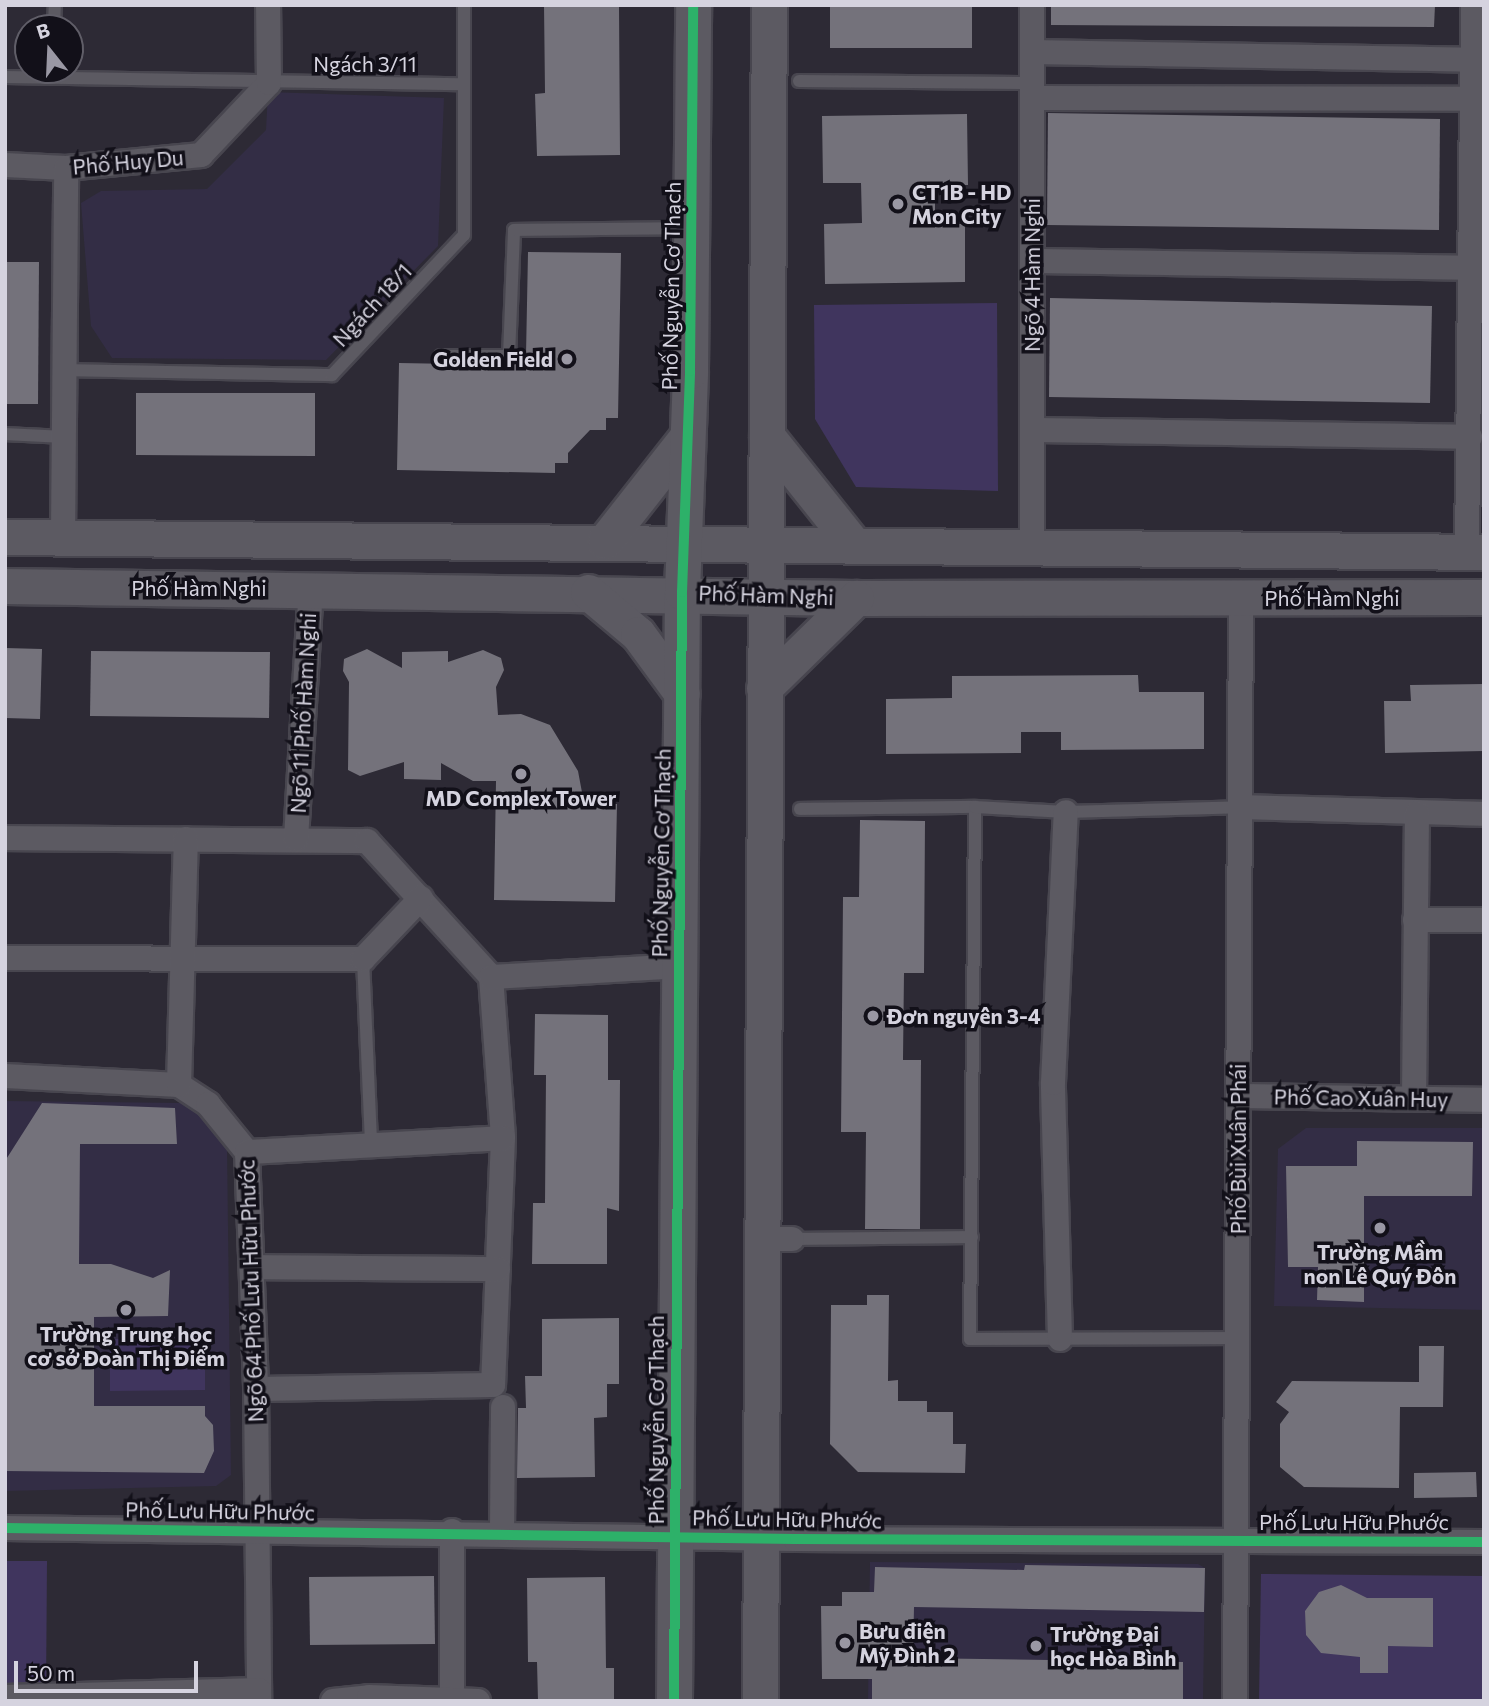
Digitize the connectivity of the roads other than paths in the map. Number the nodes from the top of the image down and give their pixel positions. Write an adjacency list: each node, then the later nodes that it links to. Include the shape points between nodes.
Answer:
1 (268, 5): 11 (street)
2 (464, 5): 12 (lane, Ngách 18/1)
3 (693, 5): 16 (street, Phố Nguyễn Cơ Thạch)
4 (769, 5): 23 (street)
5 (1032, 5): 7 (street, Ngõ 4 Hàm Nghi)
6 (1474, 5): 9 (street)
7 (1032, 52): 9 (street); 13 (street, Ngõ 4 Hàm Nghi)
8 (84, 74): 11 (lane, Ngách 3/11)
9 (1476, 79): 13 (street); 18 (street)
10 (799, 81): 13 (lane)
11 (269, 83): 12 (lane, Ngách 3/11); 15 (street, Phố Huy Du, via 201,155)
12 (461, 84): 20 (lane, Ngách 18/1, via 464,235 332,375)
13 (1032, 90): 17 (street, Ngõ 4 Hàm Nghi)
14 (5, 165): 15 (street, Phố Huy Du)
15 (66, 168): 20 (street)
16 (691, 228): 19 (lane, via 514,230 509,356); 26 (street, Phố Nguyễn Cơ Thạch)
17 (1032, 261): 18 (street); 21 (street, Ngõ 4 Hàm Nghi)
18 (1471, 268): 25 (street)
19 (441, 356)
20 (67, 370): 24 (street)
21 (1033, 430): 25 (street); 32 (street, Ngõ 4 Hàm Nghi)
22 (5, 434): 24 (lane)
23 (767, 436): 31 (street); 33 (street)
24 (64, 437): 28 (street)
25 (1470, 437): 34 (street)
26 (686, 438): 29 (street); 30 (street, Phố Nguyễn Cơ Thạch)
27 (5, 537): 28 (street)
28 (63, 537): 29 (street)
29 (605, 541): 30 (street)
30 (683, 542): 31 (street); 38 (street, Phố Nguyễn Cơ Thạch)
31 (767, 543): 33 (street); 39 (street)
32 (1032, 544): 33 (street); 34 (street)
33 (854, 545)
34 (1476, 552)
35 (5, 586): 36 (street, Phố Hàm Nghi)
36 (311, 588): 37 (street, Phố Hàm Nghi); 53 (street, Ngõ 11 Phố Hàm Nghi)
37 (588, 592): 38 (street, Phố Hàm Nghi); 44 (street, via 638,634)
38 (682, 592): 39 (street, Phố Hàm Nghi); 44 (street, Phố Nguyễn Cơ Thạch)
39 (766, 595): 41 (street, Phố Hàm Nghi); 43 (street)
40 (1484, 597): 42 (street, Phố Hàm Nghi)
41 (856, 598): 42 (street, Phố Hàm Nghi); 43 (street)
42 (1241, 598): 46 (street, Phố Bùi Xuân Phái)
43 (764, 688): 71 (street)
44 (682, 694): 60 (street, Phố Nguyễn Cơ Thạch)
45 (975, 807): 47 (lane); 48 (lane); 70 (lane)
46 (1240, 807): 48 (lane); 49 (street); 64 (street, Phố Bùi Xuân Phái)
47 (800, 809)
48 (1066, 812): 74 (street, via 1053,1083)
49 (1417, 813): 50 (street); 55 (street)
50 (1484, 814)
51 (5, 838): 52 (street)
52 (186, 839): 53 (street); 59 (street)
53 (296, 839): 54 (street, via 367,841)
54 (421, 898): 58 (street); 61 (street)
55 (1415, 920): 56 (street); 65 (street)
56 (1484, 920)
57 (5, 958): 59 (street)
58 (363, 959): 59 (street); 68 (lane)
59 (182, 961): 63 (street)
60 (679, 966): 61 (street); 82 (street, Phố Nguyễn Cơ Thạch)
61 (491, 977): 67 (street)
62 (5, 1076): 63 (street)
63 (179, 1085): 69 (street, Ngõ 64 Phố Lưu Hữu Phước, via 208,1104)
64 (1238, 1096): 65 (street, Phố Cao Xuân Huy); 75 (street, Phố Bùi Xuân Phái)
65 (1414, 1098): 66 (street, Phố Cao Xuân Huy)
66 (1484, 1100)
67 (503, 1138): 68 (street); 73 (street)
68 (371, 1144): 69 (street)
69 (247, 1153): 72 (street, Ngõ 64 Phố Lưu Hữu Phước)
70 (972, 1237): 71 (lane); 74 (lane, via 970,1339)
71 (777, 1239): 83 (street)
72 (252, 1267): 73 (street); 76 (street, Ngõ 64 Phố Lưu Hữu Phước)
73 (498, 1269): 77 (street)
74 (1060, 1339): 75 (lane)
75 (1237, 1339): 84 (street, Phố Bùi Xuân Phái)
76 (256, 1389): 77 (street); 79 (street, Ngõ 64 Phố Lưu Hữu Phước)
77 (498, 1396): 81 (street)
78 (5, 1528): 79 (street, Phố Lưu Hữu Phước)
79 (258, 1531): 80 (street, Phố Lưu Hữu Phước); 86 (street, Ngõ 64 Phố Lưu Hữu Phước)
80 (452, 1531): 81 (street, Phố Lưu Hữu Phước); 89 (street)
81 (502, 1532): 82 (street, Phố Lưu Hữu Phước)
82 (675, 1536): 83 (street, Phố Lưu Hữu Phước); 92 (street, Phố Nguyễn Cơ Thạch)
83 (761, 1538): 84 (street, Phố Lưu Hữu Phước); 93 (street)
84 (1236, 1540): 85 (street, Phố Lưu Hữu Phước); 94 (street, Phố Bùi Xuân Phái)
85 (1484, 1542)
86 (259, 1696): 88 (street)
87 (5, 1697): 88 (street)
88 (134, 1697)
89 (452, 1697): 90 (street); 91 (street)
90 (333, 1701)
91 (478, 1701)
92 (674, 1701)
93 (760, 1701)
94 (1235, 1701)

